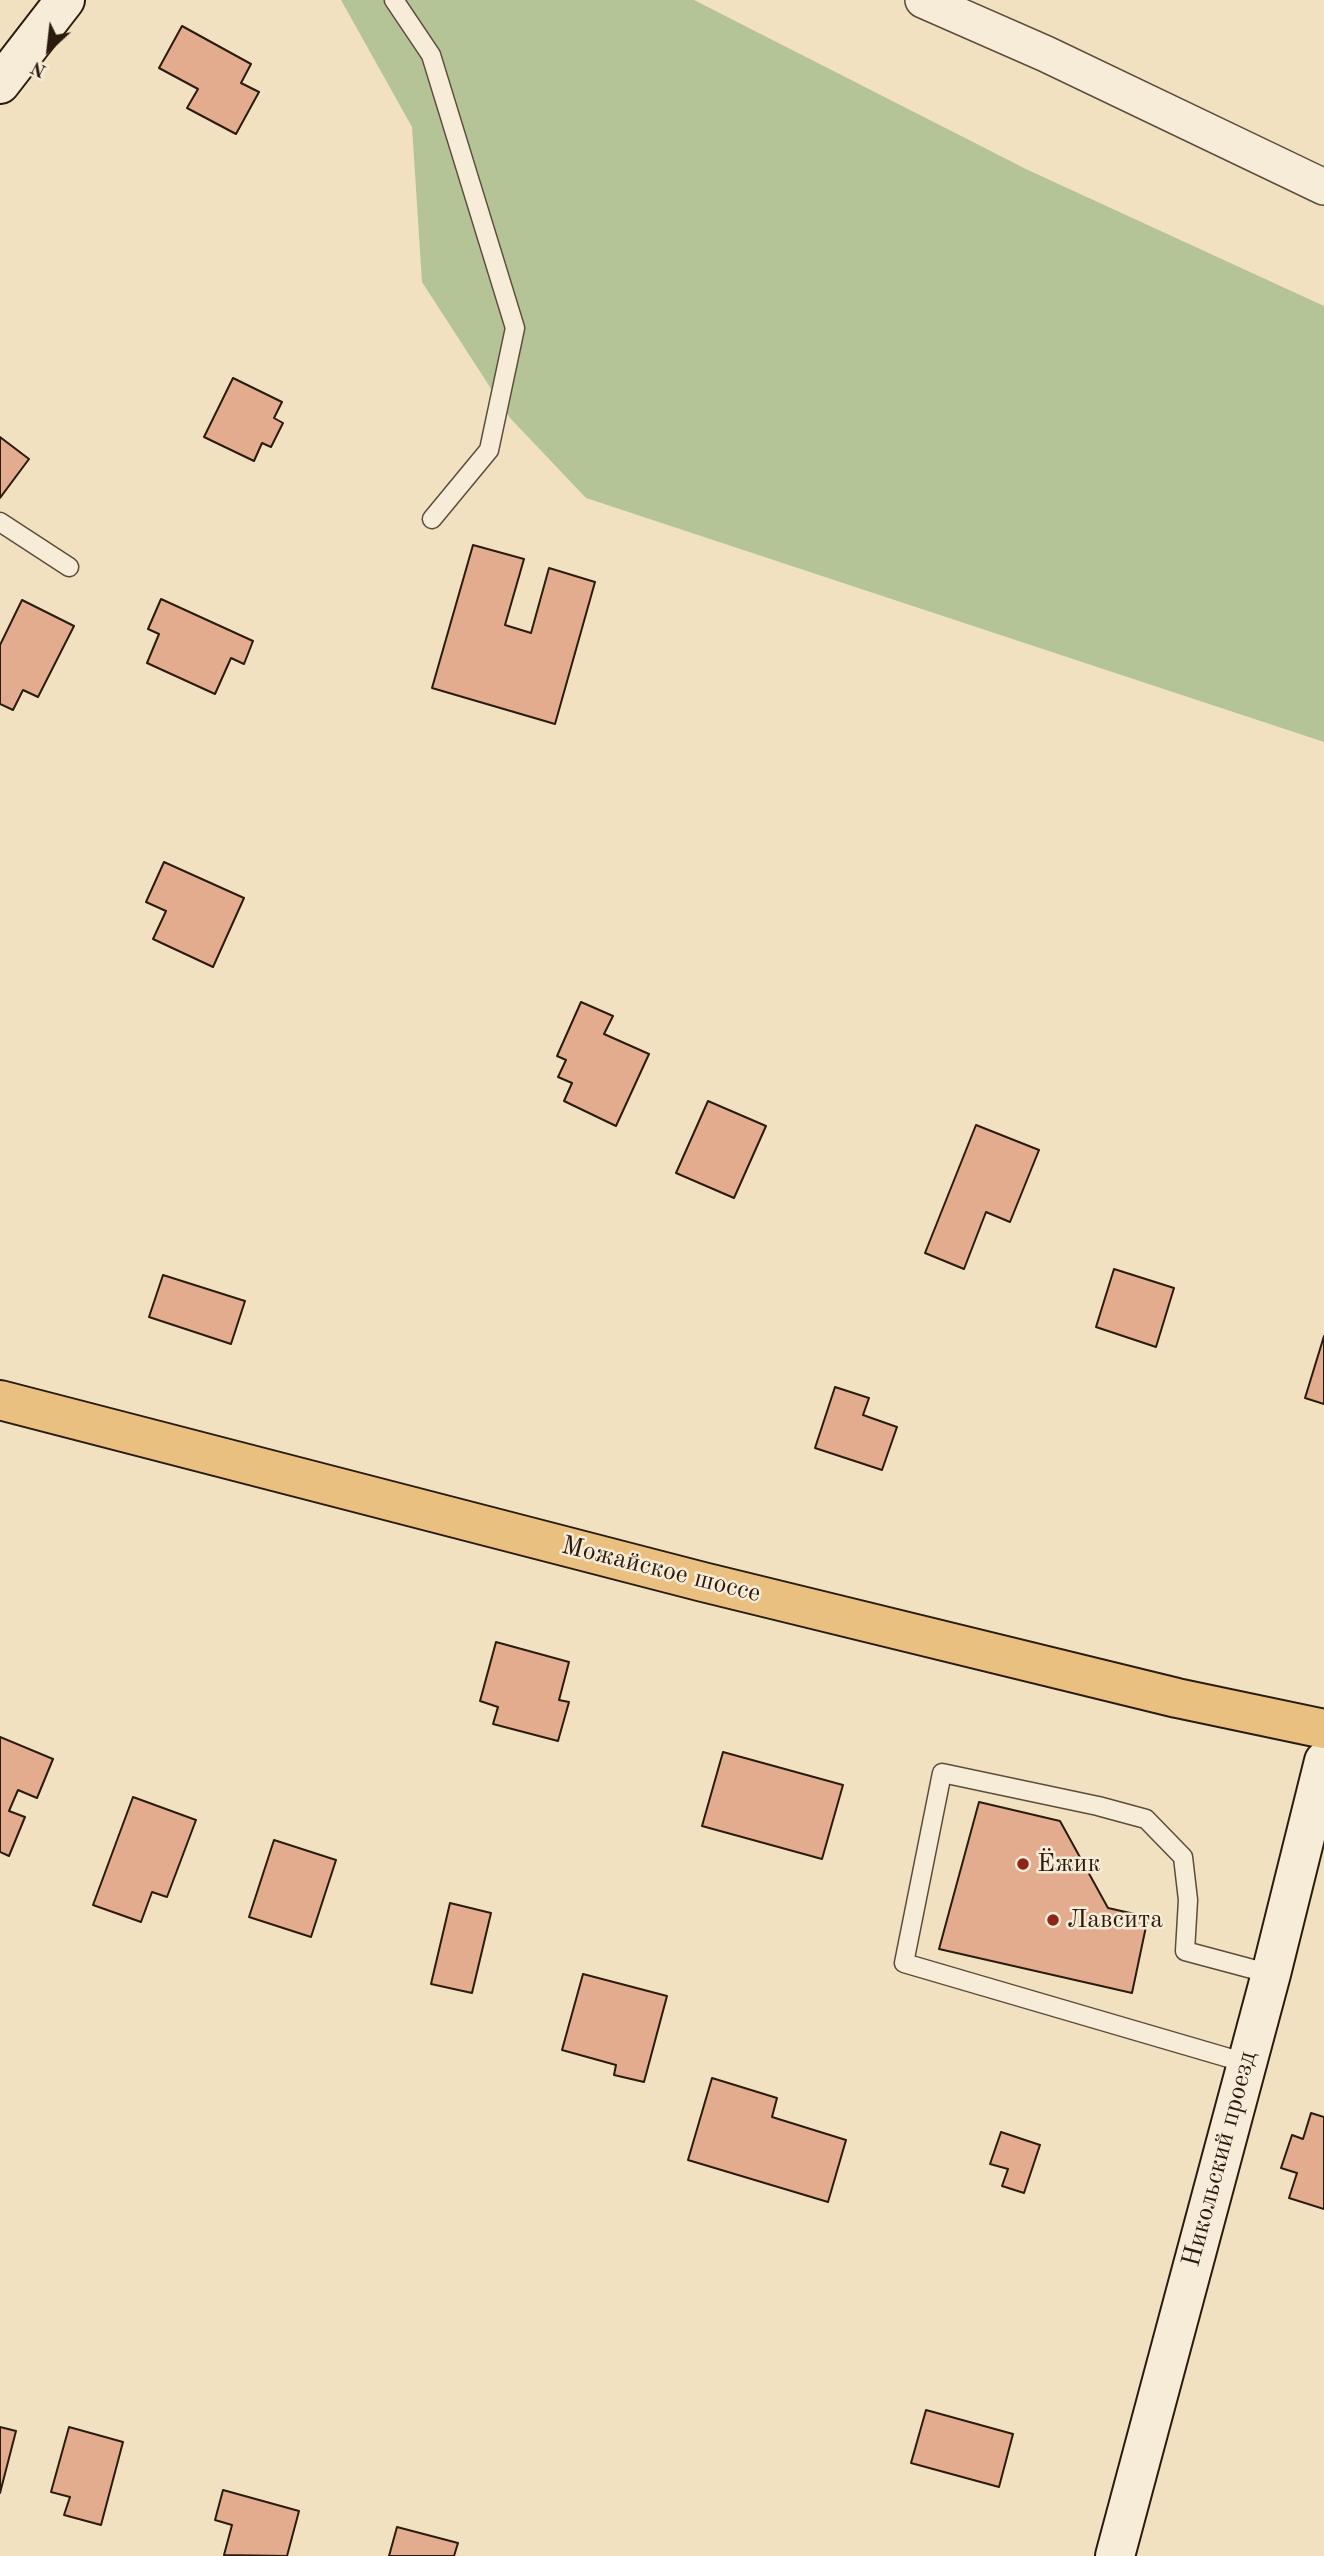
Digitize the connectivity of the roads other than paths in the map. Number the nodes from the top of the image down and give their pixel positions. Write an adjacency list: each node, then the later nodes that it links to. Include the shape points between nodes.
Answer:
1 (65, 0): 4 (main road)
2 (394, 0): 6 (lane, via 431,55 515,328 489,450)
3 (923, 0): 5 (street)
4 (0, 84)
5 (1324, 187)
6 (432, 519)
7 (0, 522): 8 (lane)
8 (69, 567)
9 (0, 1399): 10 (main road, Можайское шоссе, via 703,1582 1177,1698)
10 (1324, 1729)
11 (1324, 1761): 12 (main road, Никольский проезд)
12 (1271, 1974): 13 (main road, Никольский проезд); 13 (lane, via 1185,1951 1188,1900 1182,1857 1146,1819 942,1773 904,1964)
13 (1246, 2063): 14 (main road, Никольский проезд)
14 (1115, 2556)

